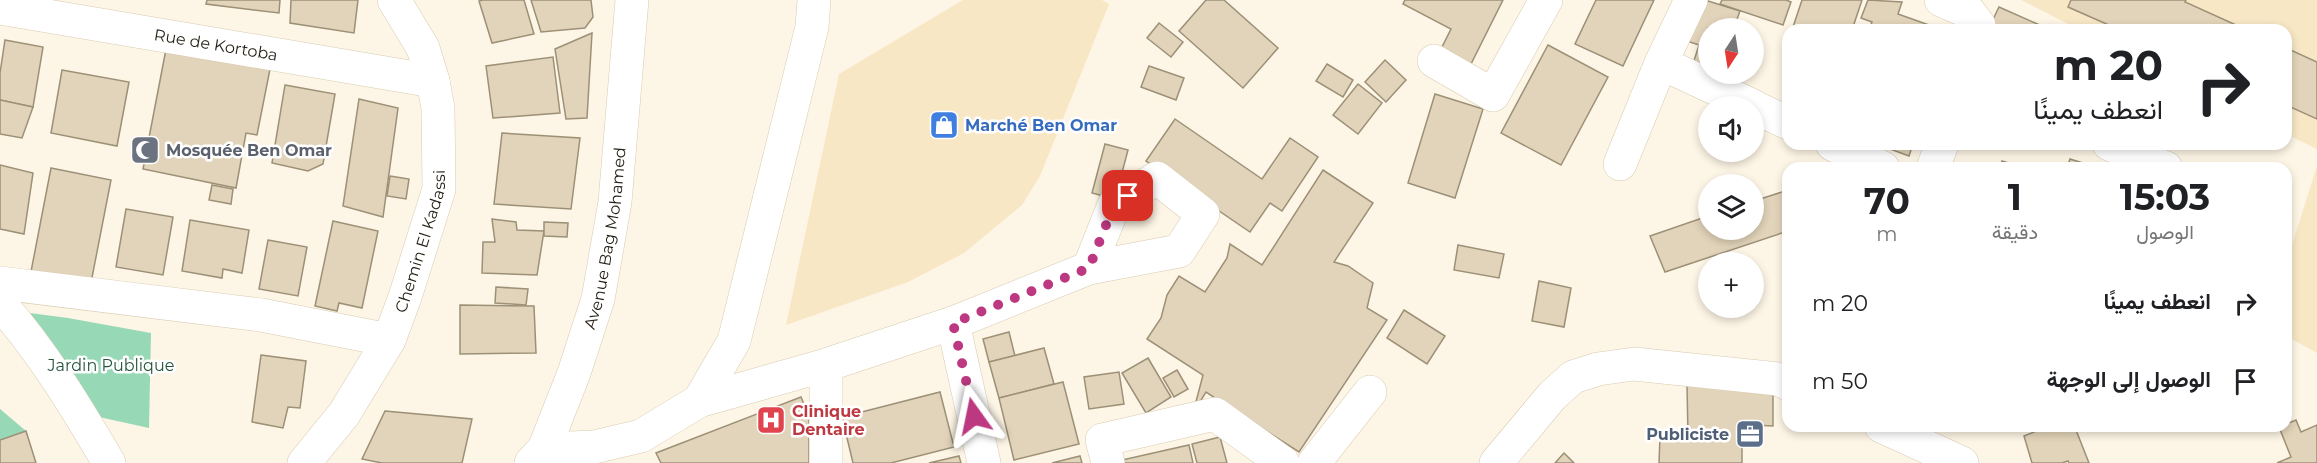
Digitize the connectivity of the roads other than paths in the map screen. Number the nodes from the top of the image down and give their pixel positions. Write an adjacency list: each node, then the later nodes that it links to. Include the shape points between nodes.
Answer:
1 (394, 0): 11 (street, Chemin El Kadassi, via 423,48)
2 (632, 0): 31 (street, Avenue Bag Mohamed, via 615,202 598,299 574,373)
3 (814, 0): 28 (street, via 812,27 734,341)
4 (1546, 0): 9 (street, via 1493,95)
5 (1691, 0): 10 (street)
6 (1941, 0): 8 (street, via 1969,12)
7 (0, 8): 11 (street, Rue de Kortoba)
8 (1978, 24)
9 (1434, 61)
10 (1661, 63): 12 (street); 19 (street)
11 (433, 81): 24 (street, Chemin El Kadassi, via 438,108 439,189)
12 (1730, 96)
13 (1764, 112): 14 (street)
14 (1782, 120)
15 (1845, 150): 17 (street)
16 (2123, 150): 18 (street)
17 (1870, 162)
18 (2152, 162)
19 (1620, 164)
20 (1089, 268): 23 (street)
21 (0, 283): 24 (street, via 261,315)
22 (0, 303): 33 (street, via 59,380)
23 (953, 323): 25 (street); 36 (street)
24 (389, 340): 34 (street, Chemin El Kadassi, via 344,414)
25 (826, 365): 28 (street); 35 (street)
26 (1782, 382): 40 (street, via 1634,364 1573,376)
27 (1370, 392): 39 (street)
28 (699, 401): 30 (street)
29 (1893, 432): 32 (street)
30 (645, 449): 31 (street, via 594,447)
31 (537, 456)
32 (1950, 460)
33 (109, 463)
34 (304, 463)
35 (826, 463)
36 (984, 463)
37 (1108, 463): 38 (street, via 1102,440 1215,414)
38 (1283, 463)
39 (1314, 463)
40 (1496, 463)

